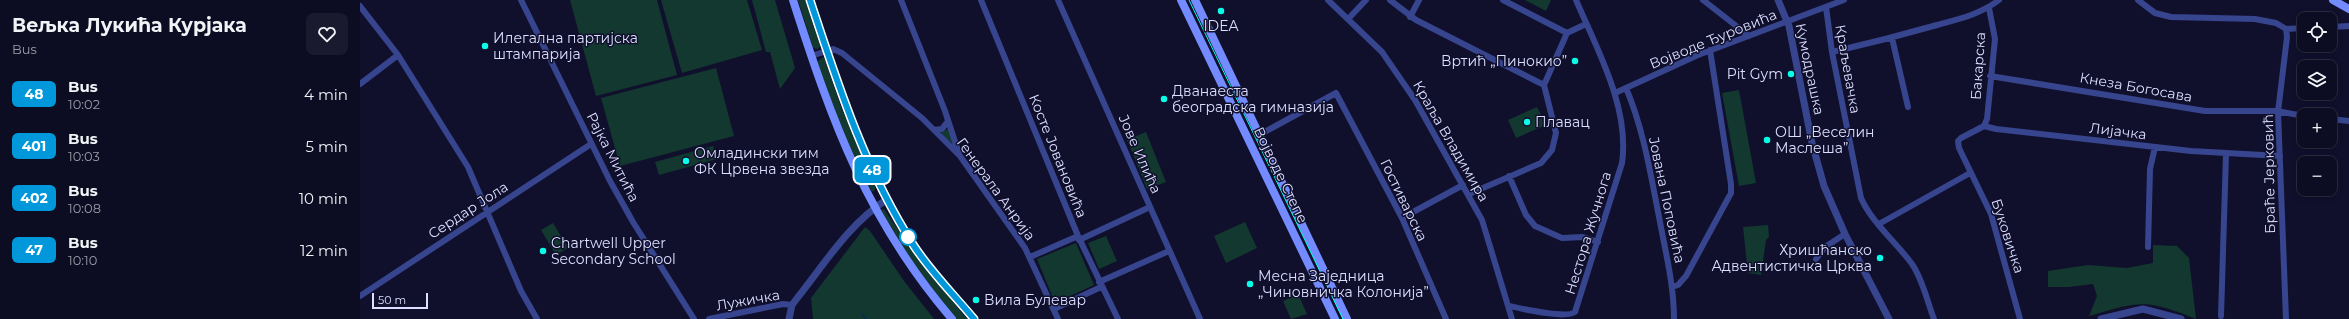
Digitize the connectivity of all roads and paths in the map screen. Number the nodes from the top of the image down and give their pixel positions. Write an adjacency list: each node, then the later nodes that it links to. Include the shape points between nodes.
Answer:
1 (522, 0): 55 (street, Рајка Митића)
2 (793, 0): 40 (main road)
3 (810, 0): 37 (main road)
4 (901, 0): 50 (street)
5 (981, 0): 71 (street, Косте Јовановића)
6 (1058, 0): 65 (street, Јове Илића)
7 (1181, 0): 93 (main road, Војводе Степе)
8 (1195, 0): 54 (main road, Војводе Степе)
9 (1328, 0): 26 (street, Краља Владимира)
10 (1366, 0): 26 (street)
11 (1390, 0): 25 (street)
12 (1419, 0): 25 (street)
13 (1503, 0): 33 (street)
14 (1576, 0): 28 (street)
15 (1703, 0): 34 (street)
16 (1778, 0): 27 (street, Кумодрашка)
17 (1844, 0): 22 (street, Војводе Ђуровића)
18 (1999, 0): 23 (street)
19 (2138, 0): 32 (street, via 2148,10 2159,15 2198,19 2255,19 2276,23)
20 (2333, 0): 24 (main road)
21 (360, 6): 39 (street)
22 (1826, 7): 27 (street, Војводе Ђуровића); 38 (street, Краљевачка)
23 (1989, 8): 35 (street); 41 (street, Бакарска, via 1995,39)
24 (2349, 9)
25 (1410, 17): 43 (street)
26 (1349, 18): 62 (street, Краља Владимира, via 1395,69)
27 (1788, 22): 34 (street, Војводе Ђуровића); 70 (street, Кумодрашка, via 1817,163 1826,193)
28 (1586, 24): 33 (street); 45 (street)
29 (2349, 26): 30 (street)
30 (2337, 27)
31 (2297, 28): 32 (street)
32 (2286, 29): 47 (street, Браће Јерковић)
33 (1567, 33): 43 (street)
34 (1749, 36): 36 (street, Војводе Ђуровића)
35 (1892, 38): 38 (street); 46 (street)
36 (1710, 50): 44 (street, Војводе Ђуровића); 78 (street, via 1731,193 1686,276 1678,285)
37 (826, 51): 40 (street, Генерала Анрија); 53 (street, Генерала Анрија, via 836,49 850,58); 64 (main road, via 852,124)
38 (1832, 52): 69 (street, Краљевачка, via 1859,192 1864,204)
39 (398, 55): 42 (street); 67 (street, via 468,167)
40 (811, 56): 66 (main road, via 834,121)
41 (1990, 76): 47 (street, Кнеза Богосава, via 2205,111); 52 (street, Бакарска, via 1987,119)
42 (360, 84)
43 (1544, 85): 61 (street, via 1555,127 1552,150 1541,163)
44 (1626, 88): 45 (street, Војводе Ђуровића); 78 (street, Јована Поповића, via 1639,124)
45 (1615, 93): 72 (street, Нестора Жучнога, via 1623,131 1624,154)
46 (1908, 107)
47 (2278, 112): 48 (street, Кнеза Богосава); 59 (street, Браће Јерковић)
48 (2297, 115)
49 (2337, 120): 51 (street)
50 (948, 121): 53 (street, via 942,129); 58 (street)
51 (2349, 121)
52 (1984, 126): 56 (street, Лијачка); 60 (street, Буковичка, via 1958,141)
53 (934, 130): 58 (street, Генерала Анрија)
54 (1259, 135): 68 (street, Гостиварска, via 1336,93); 94 (main road, Војводе Степе)
55 (591, 144): 67 (street, Сердар Јола); 85 (street, Рајка Митића, via 633,222)
56 (2154, 147): 57 (street, Лијачка); 73 (street, via 2150,170)
57 (2226, 154): 59 (street, Лијачка); 83 (street)
58 (960, 156): 75 (street, Генерала Анрија)
59 (2280, 156): 103 (street, Браће Јерковић)
60 (1970, 173): 69 (street); 100 (street, Буковичка, via 1991,214)
61 (1510, 176): 63 (street); 72 (street, via 1526,215 1535,226 1562,238 1583,237)
62 (1463, 185): 63 (street, Краља Владимира); 68 (street)
63 (1469, 194): 81 (street, Краља Владимира, via 1487,232)
64 (886, 200): 66 (street); 89 (main road, via 915,248)
65 (1150, 207): 71 (street); 74 (street, Јове Илића)
66 (874, 208): 80 (street, via 854,226); 88 (main road, via 915,272)
67 (487, 212): 79 (street, Сердар Јола); 84 (street)
68 (1402, 218): 95 (street, Гостиварска)
69 (1879, 224): 99 (street, Краљевачка, via 1916,271)
70 (1845, 234): 76 (street, via 1825,247); 98 (street, Кумодрашка)
71 (1078, 238): 75 (street); 77 (street, Косте Јовановића)
72 (1598, 242): 81 (street, Нестора Жучнога, via 1586,282 1572,315 1562,316)
73 (2148, 247)
74 (1170, 251): 77 (street); 92 (street, Јове Илића)
75 (1030, 256): 82 (street, Генерала Анрија)
76 (1816, 259)
77 (1100, 284): 82 (street); 91 (street, Косте Јовановића)
78 (1672, 287): 97 (street, Јована Поповића)
79 (360, 296)
80 (792, 305): 86 (street, Лужичка, via 783,304); 87 (street)
81 (1510, 306): 96 (street, Краља Владимира)
82 (1054, 309): 90 (street, Генерала Анрија)
83 (2222, 316)
84 (536, 319)
85 (694, 319)
86 (709, 319)
87 (789, 319)
88 (952, 319)
89 (974, 319)
90 (1058, 319)
91 (1118, 319)
92 (1200, 319)
93 (1336, 319)
94 (1347, 319)
95 (1446, 319)
96 (1512, 319)
97 (1674, 319)
98 (1889, 319)
99 (1934, 319)
100 (2020, 319)
101 (2101, 319): 102 (street, via 2143,309)
102 (2181, 319)
103 (2286, 319)

